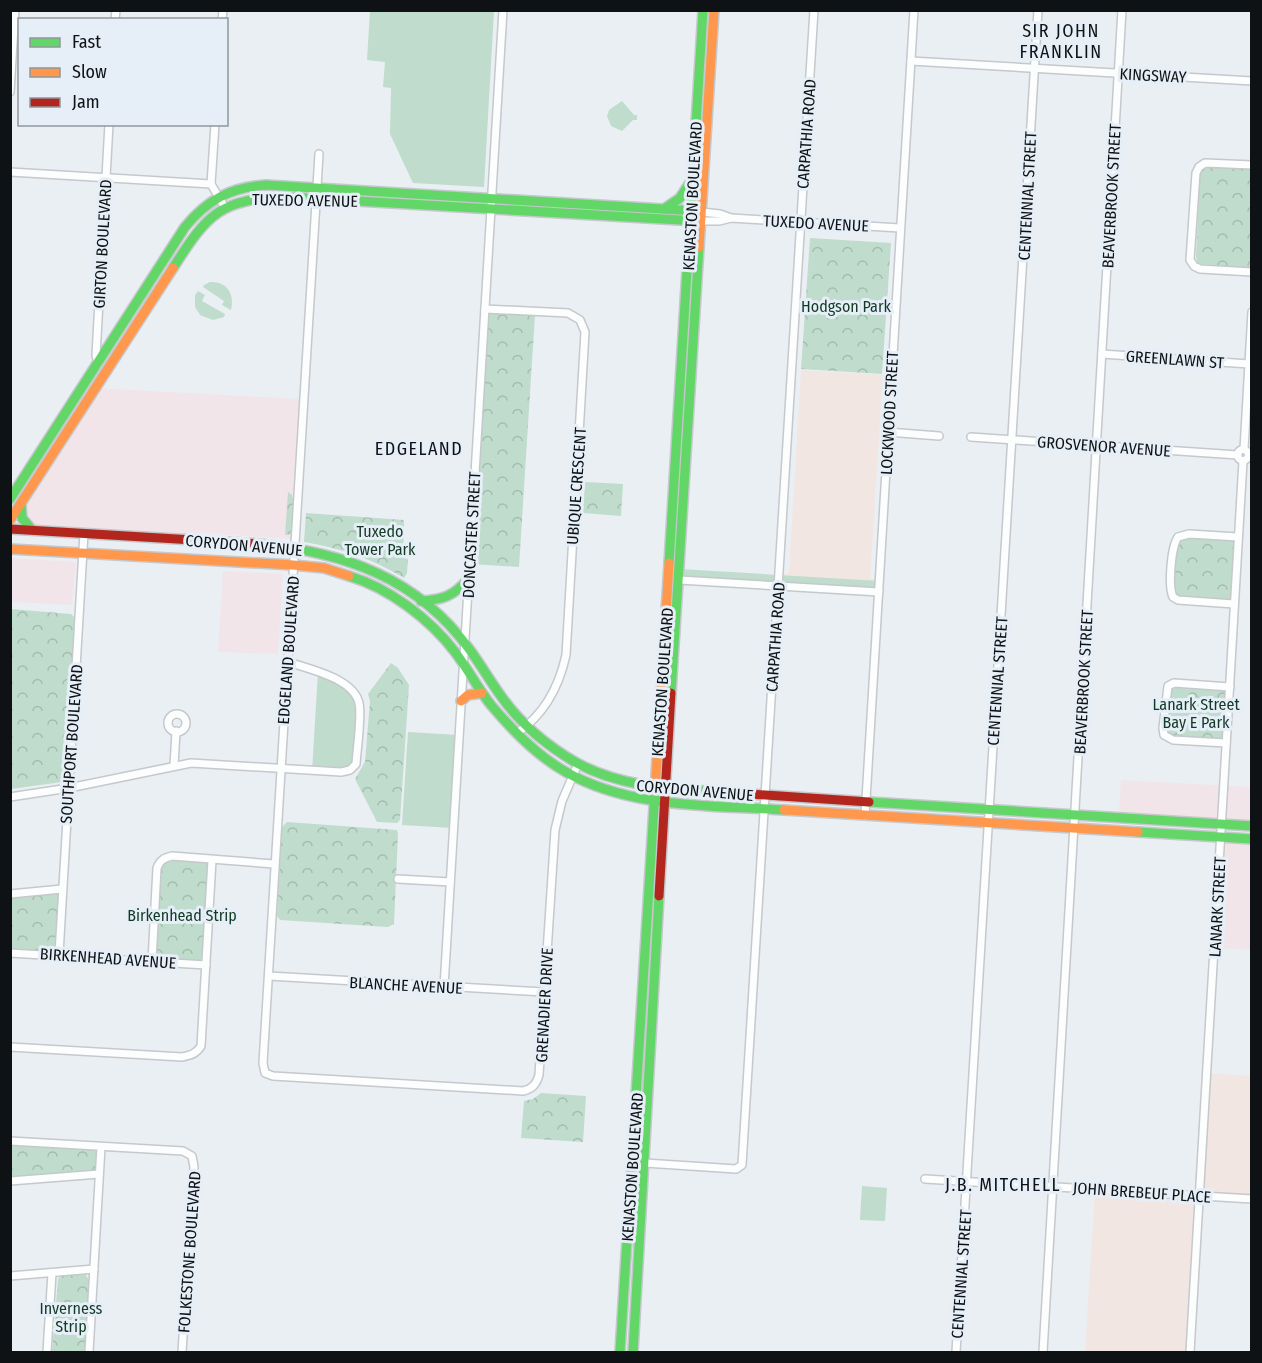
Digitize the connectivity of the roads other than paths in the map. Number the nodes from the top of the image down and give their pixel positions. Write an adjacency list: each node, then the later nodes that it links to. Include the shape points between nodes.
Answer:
1 (15, 10): 13 (street)
2 (503, 10): 26 (street, DONCASTER STREET)
3 (703, 10): 20 (main road, KENASTON BOULEVARD)
4 (714, 10): 32 (main road, KENASTON BOULEVARD)
5 (814, 10): 34 (street, CARPATHIA ROAD)
6 (914, 10): 9 (street, LOCKWOOD STREET)
7 (1038, 10): 10 (street, CENTENNIAL STREET)
8 (1122, 10): 11 (street, BEAVERBROOK STREET)
9 (911, 61): 10 (street, KINGSWAY); 35 (street, LOCKWOOD STREET)
10 (1035, 68): 11 (street, KINGSWAY); 45 (street, CENTENNIAL STREET)
11 (1118, 73): 12 (street, KINGSWAY); 39 (street, BEAVERBROOK STREET)
12 (1251, 81)
13 (10, 92)
14 (109, 126): 19 (street, GIRTON BOULEVARD)
15 (215, 126): 21 (street)
16 (319, 154): 22 (street, EDGELAND BOULEVARD)
17 (1251, 165): 36 (street, via 1205,163 1199,167 1190,260 1200,269)
18 (10, 172): 19 (street)
19 (106, 177): 21 (street); 40 (street, GIRTON BOULEVARD)
20 (693, 178): 30 (main road, via 680,198); 31 (main road, KENASTON BOULEVARD)
21 (211, 184): 24 (street)
22 (317, 187): 23 (main road, TUXEDO AVENUE); 24 (main road, TUXEDO AVENUE, via 253,185); 25 (street, EDGELAND BOULEVARD)
23 (400, 192): 26 (main road, TUXEDO AVENUE); 27 (main road)
24 (218, 196): 28 (street); 40 (main road, TUXEDO AVENUE, via 191,219)
25 (316, 198): 27 (main road, TUXEDO AVENUE); 28 (main road, TUXEDO AVENUE, via 260,197); 55 (street, EDGELAND BOULEVARD)
26 (492, 198): 29 (street, DONCASTER STREET); 30 (main road, TUXEDO AVENUE)
27 (400, 203): 29 (main road, TUXEDO AVENUE)
28 (224, 206): 49 (main road, TUXEDO AVENUE, via 191,240)
29 (491, 209): 33 (main road, TUXEDO AVENUE); 37 (street, DONCASTER STREET)
30 (664, 209): 31 (main road, TUXEDO AVENUE)
31 (691, 211): 32 (main road, TUXEDO AVENUE); 33 (main road, KENASTON BOULEVARD)
32 (701, 216): 33 (main road, TUXEDO AVENUE); 34 (street, TUXEDO AVENUE, via 719,221 731,218); 60 (main road, KENASTON BOULEVARD)
33 (690, 221): 84 (main road, KENASTON BOULEVARD)
34 (800, 222): 35 (street, TUXEDO AVENUE); 61 (street, CARPATHIA ROAD)
35 (900, 228): 42 (street, LOCKWOOD STREET)
36 (1251, 272)
37 (485, 309): 59 (street, DONCASTER STREET); 75 (street, UBIQUE CRESCENT, via 568,313 580,320 585,332 566,655 557,687)
38 (1251, 312): 41 (street, LANARK STREET)
39 (1102, 354): 41 (street, GREENLAWN ST); 46 (street, BEAVERBROOK STREET)
40 (98, 364): 48 (main road, TUXEDO AVENUE)
41 (1249, 364): 47 (street, LANARK STREET)
42 (888, 432): 43 (street); 62 (street, LOCKWOOD STREET)
43 (939, 436)
44 (971, 437): 45 (street, GROSVENOR AVENUE)
45 (1012, 440): 46 (street, GROSVENOR AVENUE); 90 (street, CENTENNIAL STREET)
46 (1097, 445): 47 (street, GROSVENOR AVENUE); 91 (street, BEAVERBROOK STREET)
47 (1245, 455): 54 (street, LANARK STREET)
48 (10, 499)
49 (21, 504): 50 (main road, TUXEDO AVENUE); 52 (main road, via 22,518)
50 (10, 520)
51 (10, 529): 52 (main road, CORYDON AVENUE)
52 (32, 530): 53 (main road, CORYDON AVENUE)
53 (84, 533): 55 (main road, CORYDON AVENUE); 57 (street, SOUTHPORT BOULEVARD)
54 (1238, 537): 64 (street, LANARK STREET); 64 (street, via 1178,537 1173,549 1170,588 1178,600)
55 (294, 548): 58 (street, EDGELAND BOULEVARD); 63 (main road, CORYDON AVENUE, via 360,564 389,578)
56 (10, 549): 57 (main road, CORYDON AVENUE)
57 (83, 553): 58 (main road, CORYDON AVENUE); 83 (street, SOUTHPORT BOULEVARD)
58 (293, 565): 66 (main road, CORYDON AVENUE, via 324,568 356,578 423,618); 68 (street, EDGELAND BOULEVARD)
59 (468, 579): 63 (main road, via 450,597); 67 (street, DONCASTER STREET)
60 (679, 580): 61 (street); 84 (main road, KENASTON BOULEVARD)
61 (778, 586): 62 (street); 85 (street, CARPATHIA ROAD)
62 (879, 592): 88 (street, LOCKWOOD STREET)
63 (421, 601): 65 (main road, CORYDON AVENUE)
64 (1234, 604): 72 (street, LANARK STREET)
65 (449, 626): 66 (main road); 67 (main road, CORYDON AVENUE)
66 (440, 635): 69 (main road, CORYDON AVENUE)
67 (464, 642): 69 (street, DONCASTER STREET); 70 (main road, CORYDON AVENUE)
68 (288, 662): 81 (street, EDGELAND BOULEVARD); 81 (street, via 327,674 356,695 360,705 356,764 341,772)
69 (463, 666): 71 (main road, CORYDON AVENUE); 74 (street, DONCASTER STREET)
70 (487, 676): 71 (main road); 75 (main road, CORYDON AVENUE)
71 (476, 684): 73 (main road, CORYDON AVENUE)
72 (1230, 687): 78 (street, LANARK STREET); 78 (street, via 1174,683 1168,686 1163,728 1164,735 1173,740)
73 (482, 693): 74 (main road, via 468,695); 77 (main road, CORYDON AVENUE)
74 (461, 701): 102 (street, DONCASTER STREET)
75 (527, 726): 77 (street, UBIQUE CRESCENT); 79 (main road, CORYDON AVENUE)
76 (176, 731): 80 (street)
77 (517, 733): 82 (main road, CORYDON AVENUE)
78 (1226, 743): 94 (street, LANARK STREET)
79 (578, 764): 82 (street, GRENADIER DRIVE); 84 (main road, CORYDON AVENUE, via 628,784)
80 (174, 766): 81 (street); 83 (street)
81 (280, 769): 100 (street, EDGELAND BOULEVARD)
82 (573, 776): 87 (main road, CORYDON AVENUE, via 628,796); 111 (street, GRENADIER DRIVE, via 555,830)
83 (69, 788): 86 (street); 103 (street, SOUTHPORT BOULEVARD)
84 (660, 789): 85 (main road, CORYDON AVENUE); 87 (main road, KENASTON BOULEVARD)
85 (765, 796): 88 (main road, CORYDON AVENUE); 89 (street, CARPATHIA ROAD)
86 (10, 797)
87 (659, 802): 89 (main road, CORYDON AVENUE); 116 (main road, KENASTON BOULEVARD); 130 (main road, KENASTON BOULEVARD)
88 (866, 802): 90 (main road, CORYDON AVENUE); 92 (street, LOCKWOOD STREET)
89 (764, 808): 92 (main road, CORYDON AVENUE); 116 (street, CARPATHIA ROAD, via 742,1165 736,1169)
90 (989, 810): 91 (main road, CORYDON AVENUE); 93 (street, CENTENNIAL STREET)
91 (1075, 815): 94 (main road, CORYDON AVENUE); 96 (street, BEAVERBROOK STREET)
92 (865, 816): 93 (main road, CORYDON AVENUE)
93 (988, 823): 96 (main road, CORYDON AVENUE); 120 (street, CENTENNIAL STREET)
94 (1221, 824): 95 (main road, CORYDON AVENUE); 97 (street, LANARK STREET)
95 (1251, 826)
96 (1074, 828): 97 (main road, CORYDON AVENUE); 121 (street, BEAVERBROOK STREET)
97 (1221, 837): 98 (main road, CORYDON AVENUE); 122 (street, LANARK STREET)
98 (1251, 839)
99 (212, 860): 100 (street); 107 (street, via 172,856 160,862); 108 (street)
100 (274, 864): 109 (street, EDGELAND BOULEVARD)
101 (398, 879): 102 (street)
102 (450, 882): 110 (street, DONCASTER STREET)
103 (62, 889): 104 (street); 106 (street, SOUTHPORT BOULEVARD)
104 (10, 894)
105 (10, 953): 106 (street, BIRKENHEAD AVENUE)
106 (59, 954): 107 (street, BIRKENHEAD AVENUE)
107 (152, 961): 108 (street, BIRKENHEAD AVENUE)
108 (206, 964): 112 (street, via 201,1046 192,1055)
109 (268, 976): 110 (street, BLANCHE AVENUE); 113 (street, EDGELAND BOULEVARD)
110 (444, 987): 111 (street, BLANCHE AVENUE)
111 (544, 992): 113 (street, GRENADIER DRIVE, via 539,1075 530,1089)
112 (10, 1047)
113 (265, 1073)
114 (10, 1141): 115 (street, FOLKESTONE BOULEVARD)
115 (101, 1147): 117 (street); 129 (street, FOLKESTONE BOULEVARD, via 183,1151 194,1159)
116 (645, 1163): 131 (main road, KENASTON BOULEVARD)
117 (99, 1174): 119 (street); 124 (street)
118 (925, 1179): 120 (street, JOHN BREBEUF PLACE)
119 (10, 1181)
120 (967, 1181): 121 (street, JOHN BREBEUF PLACE); 132 (street, CENTENNIAL STREET)
121 (1053, 1187): 122 (street, JOHN BREBEUF PLACE); 133 (street, BEAVERBROOK STREET)
122 (1200, 1196): 123 (street, JOHN BREBEUF PLACE); 134 (street, LANARK STREET)
123 (1251, 1199)
124 (94, 1269): 125 (street); 128 (street)
125 (52, 1273): 126 (street); 127 (street)
126 (10, 1276)
127 (47, 1353)
128 (89, 1353)
129 (182, 1353)
130 (620, 1353)
131 (633, 1353)
132 (956, 1353)
133 (1043, 1353)
134 (1190, 1353)

